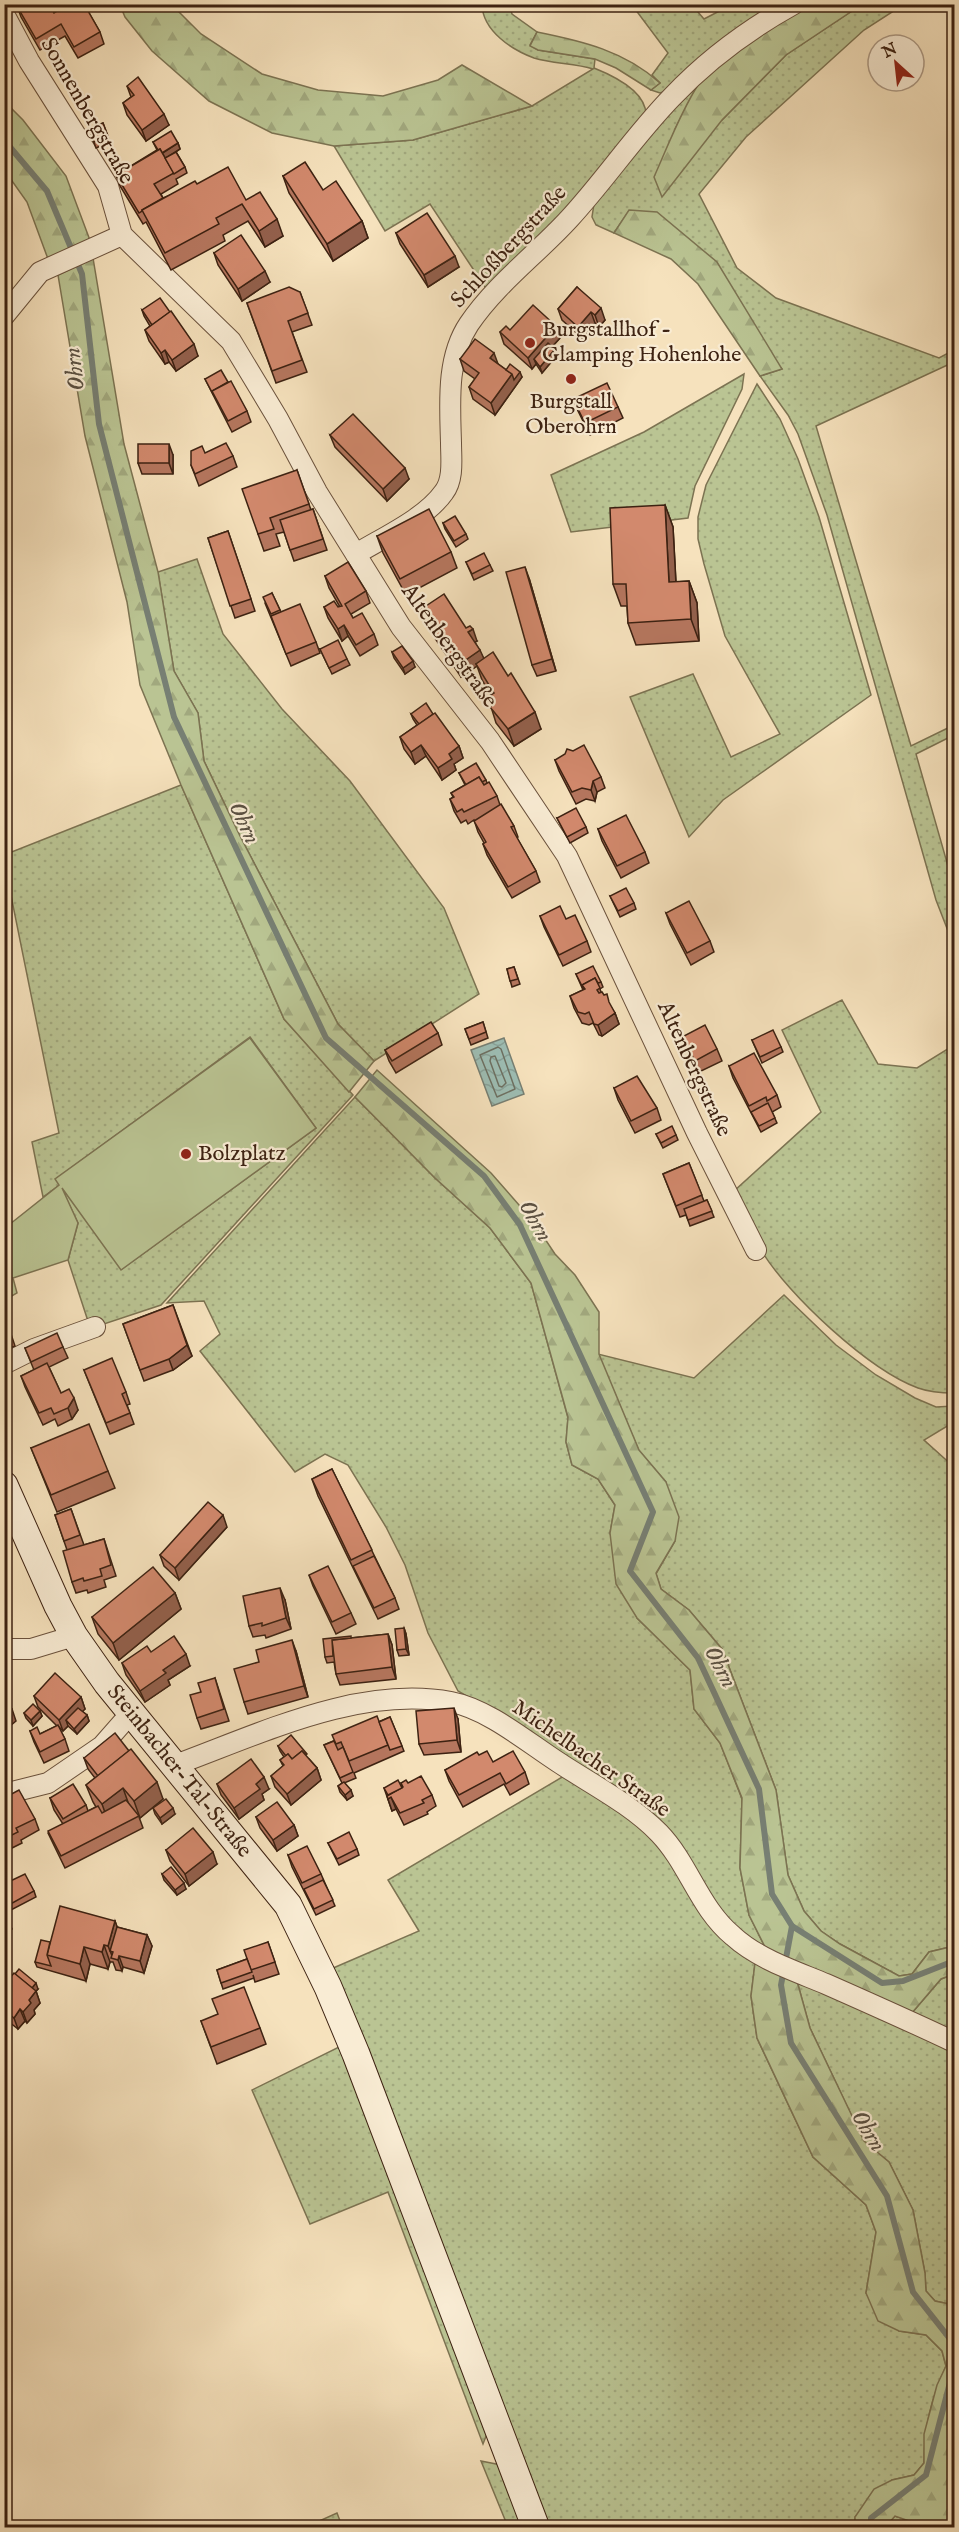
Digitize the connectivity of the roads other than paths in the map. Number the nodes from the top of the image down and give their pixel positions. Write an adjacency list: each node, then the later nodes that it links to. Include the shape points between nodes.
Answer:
1 (794, 4): 5 (street, Schloßbergstraße, via 713,58 672,96 570,219 468,325 454,359 447,489 432,507)
2 (4, 14): 3 (street, Sonnenbergstraße, via 108,186)
3 (122, 235): 4 (street, via 40,272); 5 (street, Altenbergstraße, via 231,341)
4 (4, 316)
5 (356, 554): 6 (street, Altenbergstraße, via 401,627 490,741 567,856)
6 (756, 1250)
7 (95, 1328): 8 (street)
8 (4, 1364)
9 (4, 1485): 10 (main road, Steinbacher-Tal-Straße)
10 (74, 1636): 11 (street, via 31,1649); 12 (main road, Steinbacher-Tal-Straße)
11 (4, 1649)
12 (131, 1713): 13 (main road, Steinbacher-Tal-Straße); 14 (street, via 102,1746 48,1783)
13 (175, 1765): 15 (street, Michelbacher Straße, via 348,1705 410,1700 452,1702 482,1713 635,1813 659,1833 716,1921 735,1938 765,1957); 16 (main road, Steinbacher-Tal-Straße, via 288,1905 328,1988)
14 (4, 1794)
15 (954, 2042)
16 (536, 2528)

